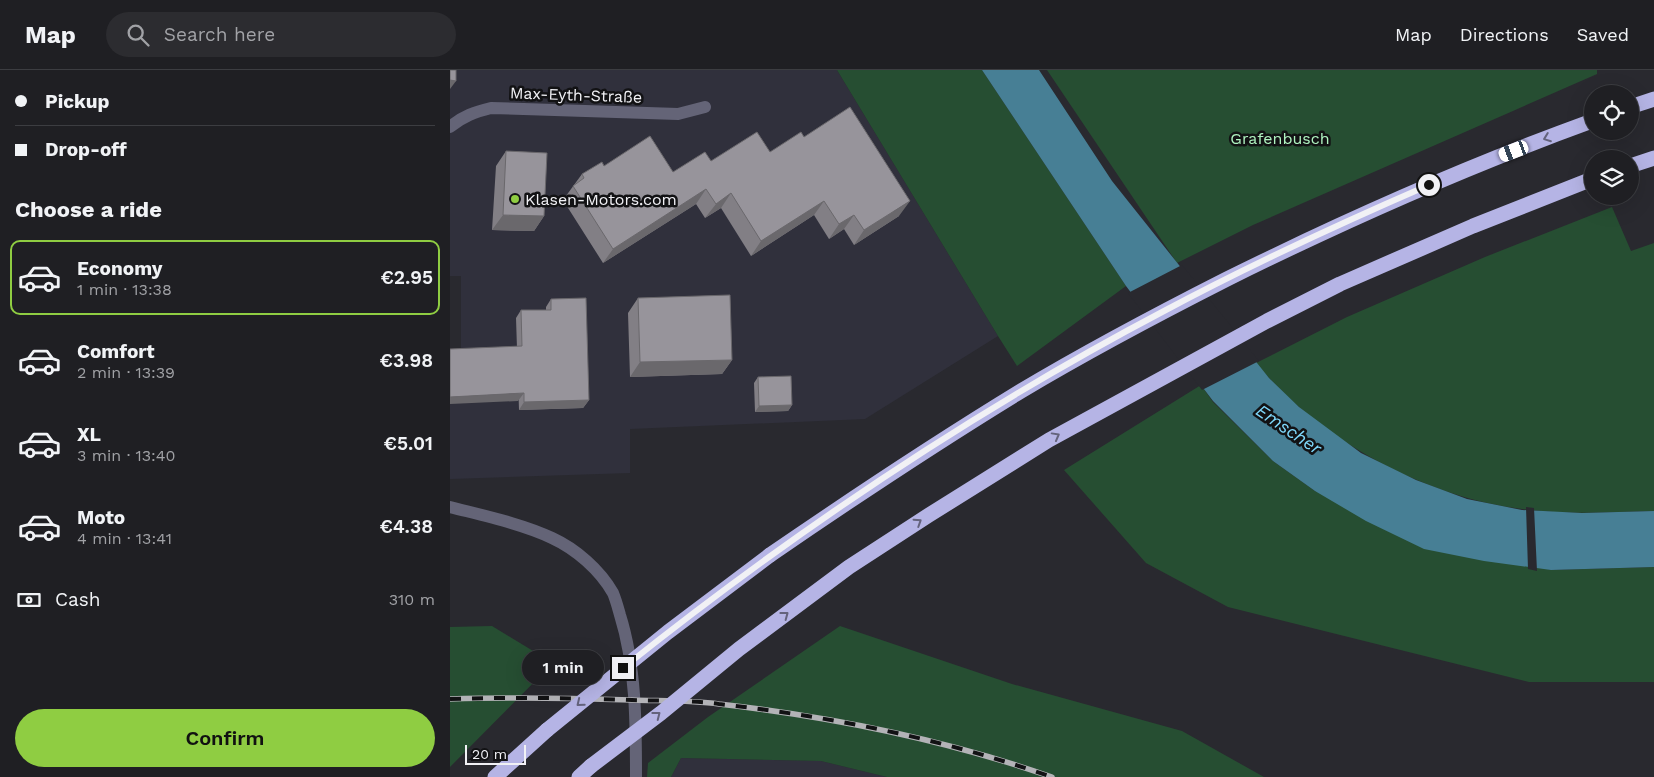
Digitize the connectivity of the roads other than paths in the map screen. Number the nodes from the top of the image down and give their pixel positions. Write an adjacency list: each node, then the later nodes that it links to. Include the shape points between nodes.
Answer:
1 (1654, 98): 2 (highway)
2 (1639, 104)
3 (705, 106): 5 (street, Max-Eyth-Straße, via 678,114 491,108 460,118)
4 (1584, 124): 10 (highway, one-way to 10, bridge, via 1446,178 1310,237 1164,311 1024,390 890,473 770,555 668,632 547,730)
5 (450, 127)
6 (1654, 158): 7 (highway)
7 (1639, 163)
8 (1584, 182): 11 (highway, one-way to 8, bridge, via 739,649 849,567 1049,440 1340,284)
9 (450, 507): 12 (street, via 552,538 574,550 614,594 627,637 636,718)
10 (495, 777)
11 (579, 777)
12 (636, 777)

